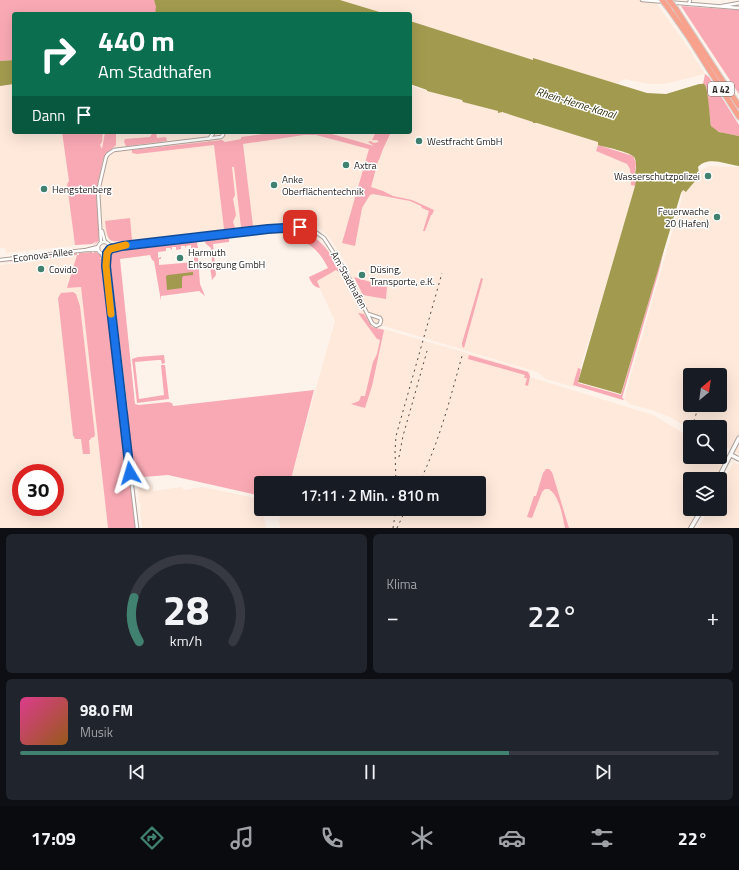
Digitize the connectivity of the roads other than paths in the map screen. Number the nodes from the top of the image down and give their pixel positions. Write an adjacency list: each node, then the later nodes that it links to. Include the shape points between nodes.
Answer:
1 (642, 0): 6 (street)
2 (662, 0): 9 (highway, A 42, bridge)
3 (669, 0): 9 (highway, A 42, bridge)
4 (690, 0): 6 (street)
5 (739, 3): 7 (street)
6 (689, 4): 7 (street)
7 (717, 7): 8 (street)
8 (739, 8)
9 (705, 58): 10 (highway, A 42); 11 (highway, A 42)
10 (739, 106)
11 (739, 117)
12 (213, 134): 14 (street)
13 (223, 134): 14 (street, via 221,137)
14 (209, 139): 15 (street, via 111,152 106,157 98,191)
15 (103, 242): 16 (street); 17 (street)
16 (110, 247): 18 (street); 22 (street, Am Stadthafen, via 281,227 307,228 328,243)
17 (98, 249): 19 (street); 20 (street, Econova-Allee)
18 (107, 253): 19 (street); 21 (street)
19 (102, 254): 21 (street)
20 (0, 260)
21 (106, 266): 28 (street)
22 (368, 314): 22 (street, Am Stadthafen, via 373,324 380,324 380,318)
23 (739, 438): 24 (street)
24 (731, 455): 25 (street); 26 (street)
25 (739, 459)
26 (722, 472)
27 (698, 516): 29 (street)
28 (137, 528)
29 (692, 528)

